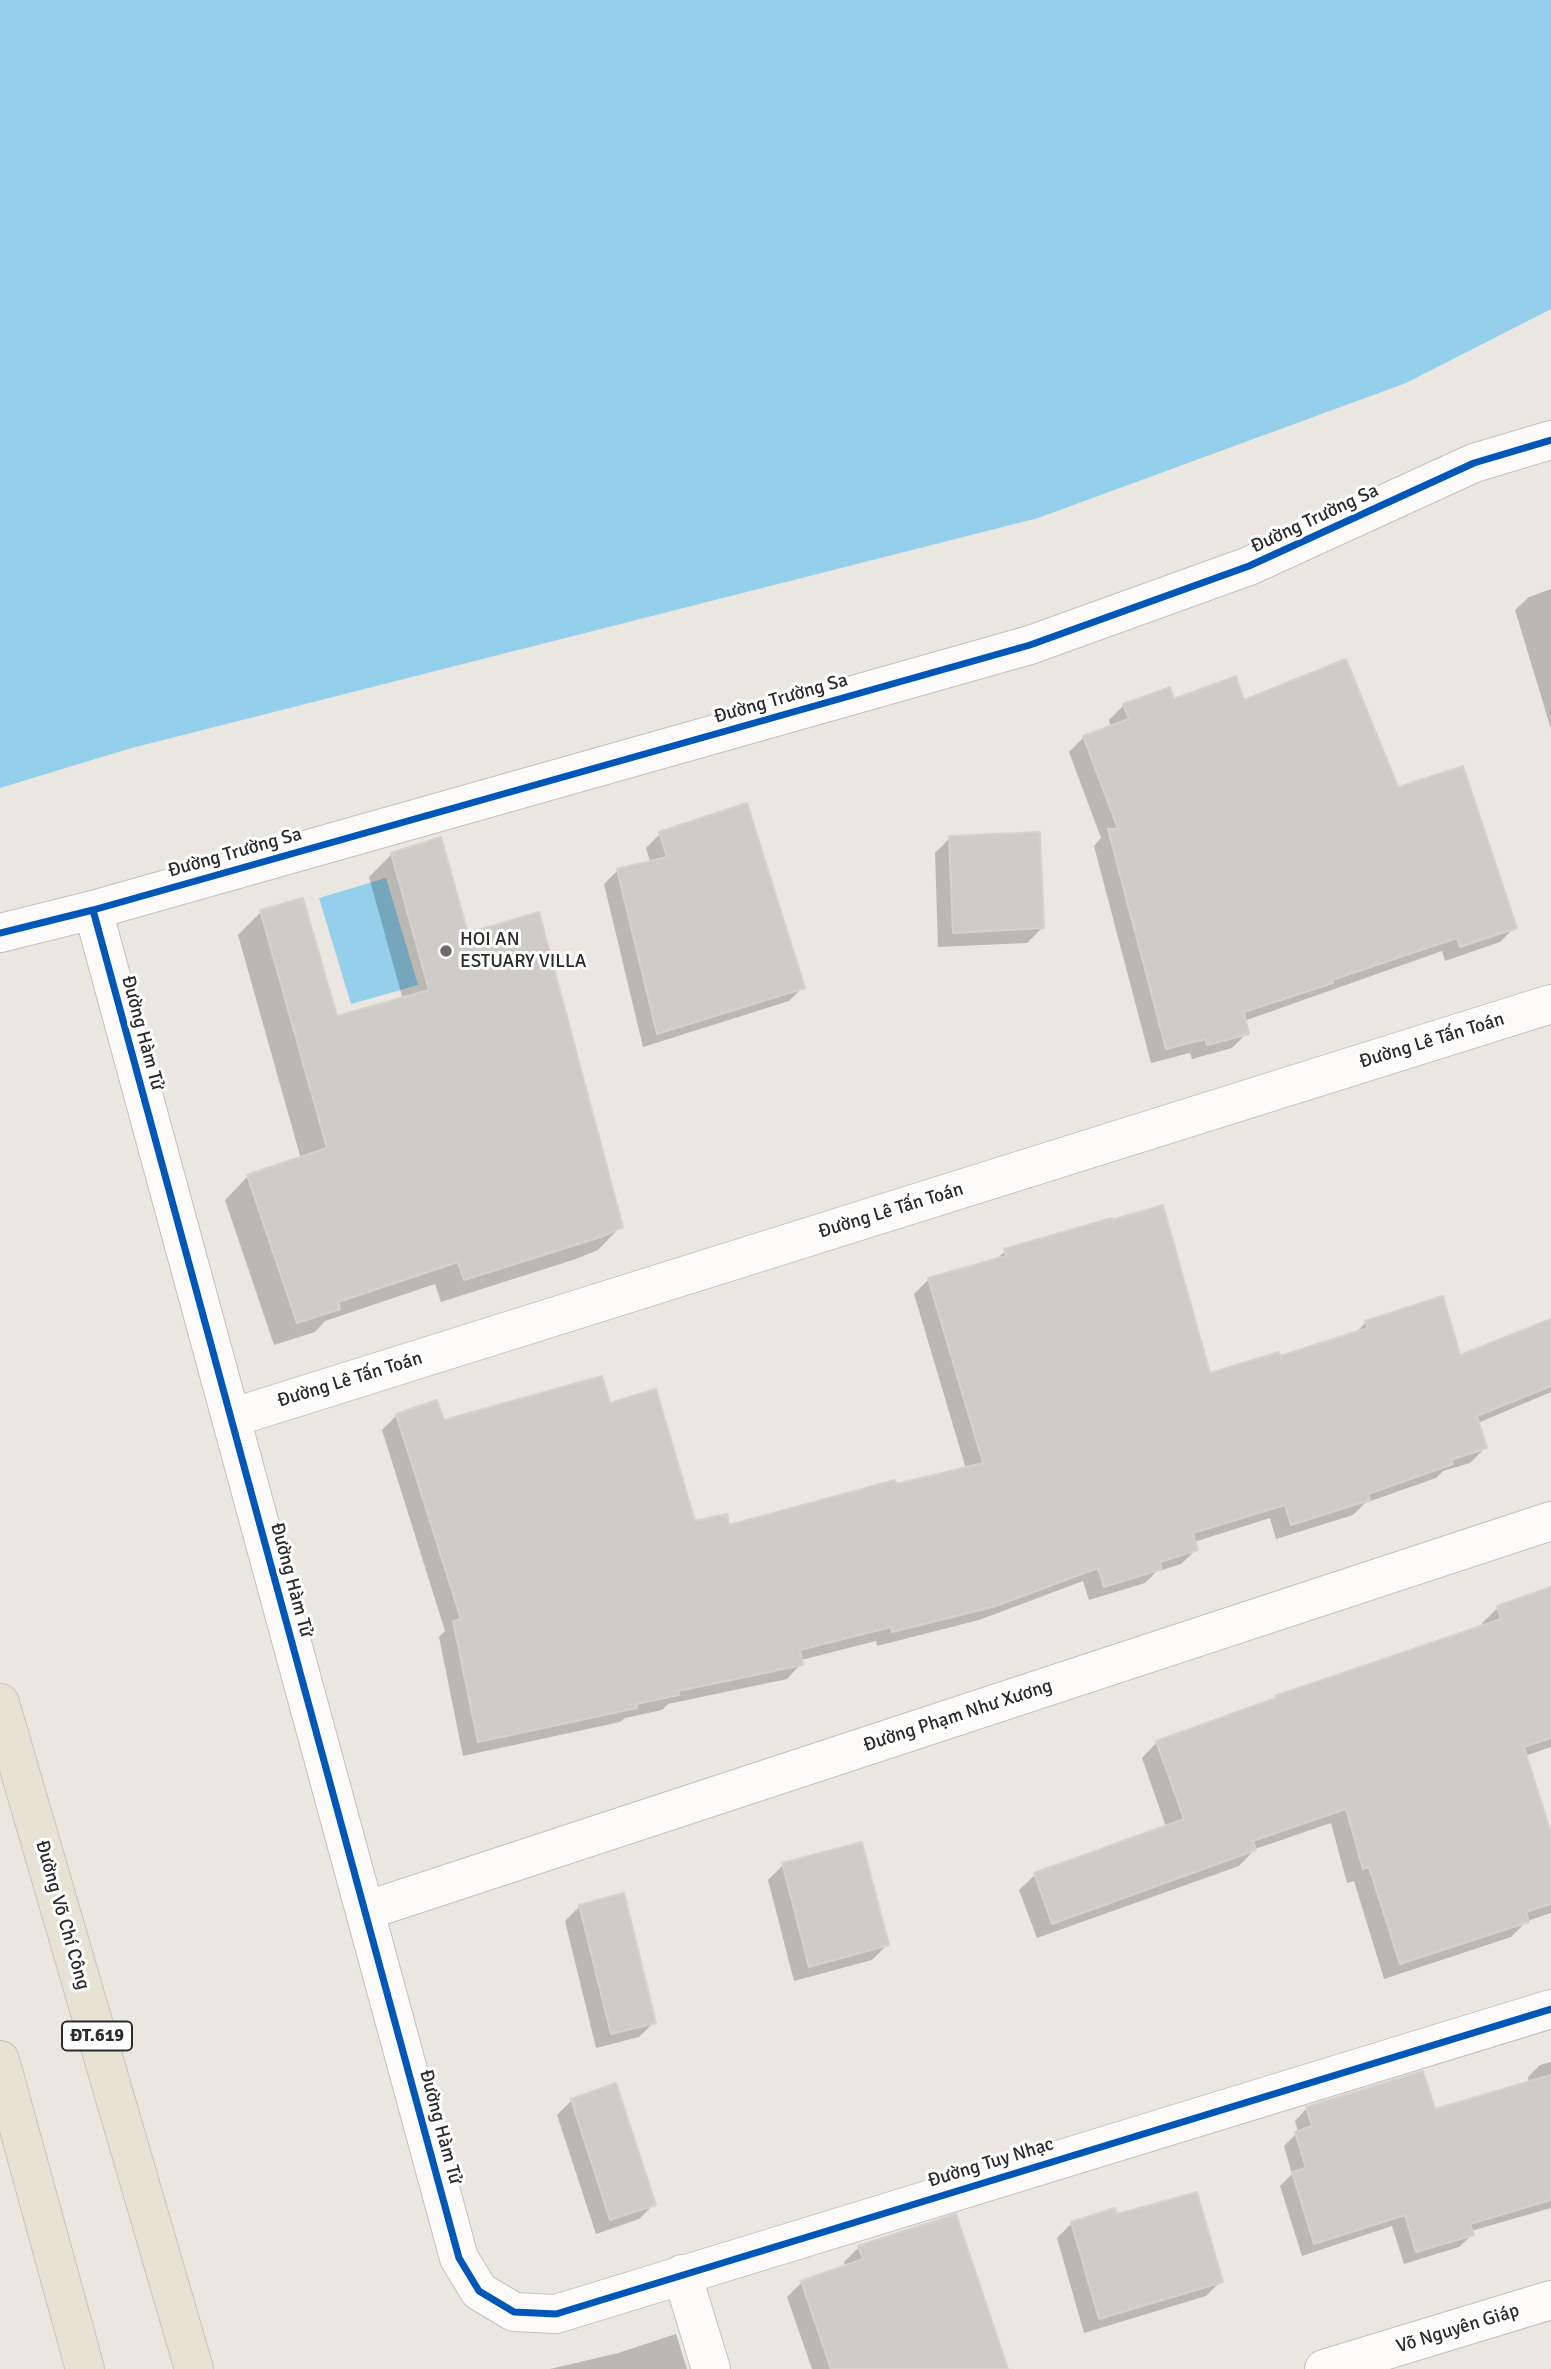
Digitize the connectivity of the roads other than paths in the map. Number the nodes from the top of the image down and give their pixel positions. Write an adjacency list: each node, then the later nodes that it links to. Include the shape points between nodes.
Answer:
1 (1551, 440): 2 (street, Đường Trường Sa, via 1474,463 1249,566 1030,645)
2 (93, 910): 3 (street, Đường Trường Sa); 5 (street, Đường Hàm Tử)
3 (0, 933)
4 (1551, 1004): 5 (street, Đường Lê Tấn Toán)
5 (231, 1418): 8 (street, Đường Hàm Tử)
6 (1551, 1521): 8 (street, Đường Phạm Như Xương)
7 (0, 1703): 15 (main road, Đường Võ Chí Công / ĐT.619)
8 (365, 1912): 11 (street, Đường Hàm Tử)
9 (1551, 2008): 12 (street, Đường Tuy Nhạc)
10 (0, 2060): 14 (main road)
11 (459, 2258): 12 (street, Đường Tuy Nhạc, via 479,2291 514,2312 555,2314)
12 (682, 2274): 16 (street)
13 (1551, 2300): 17 (street, Võ Nguyên Giáp)
14 (85, 2369)
15 (194, 2369)
16 (710, 2369)
17 (1324, 2369)

